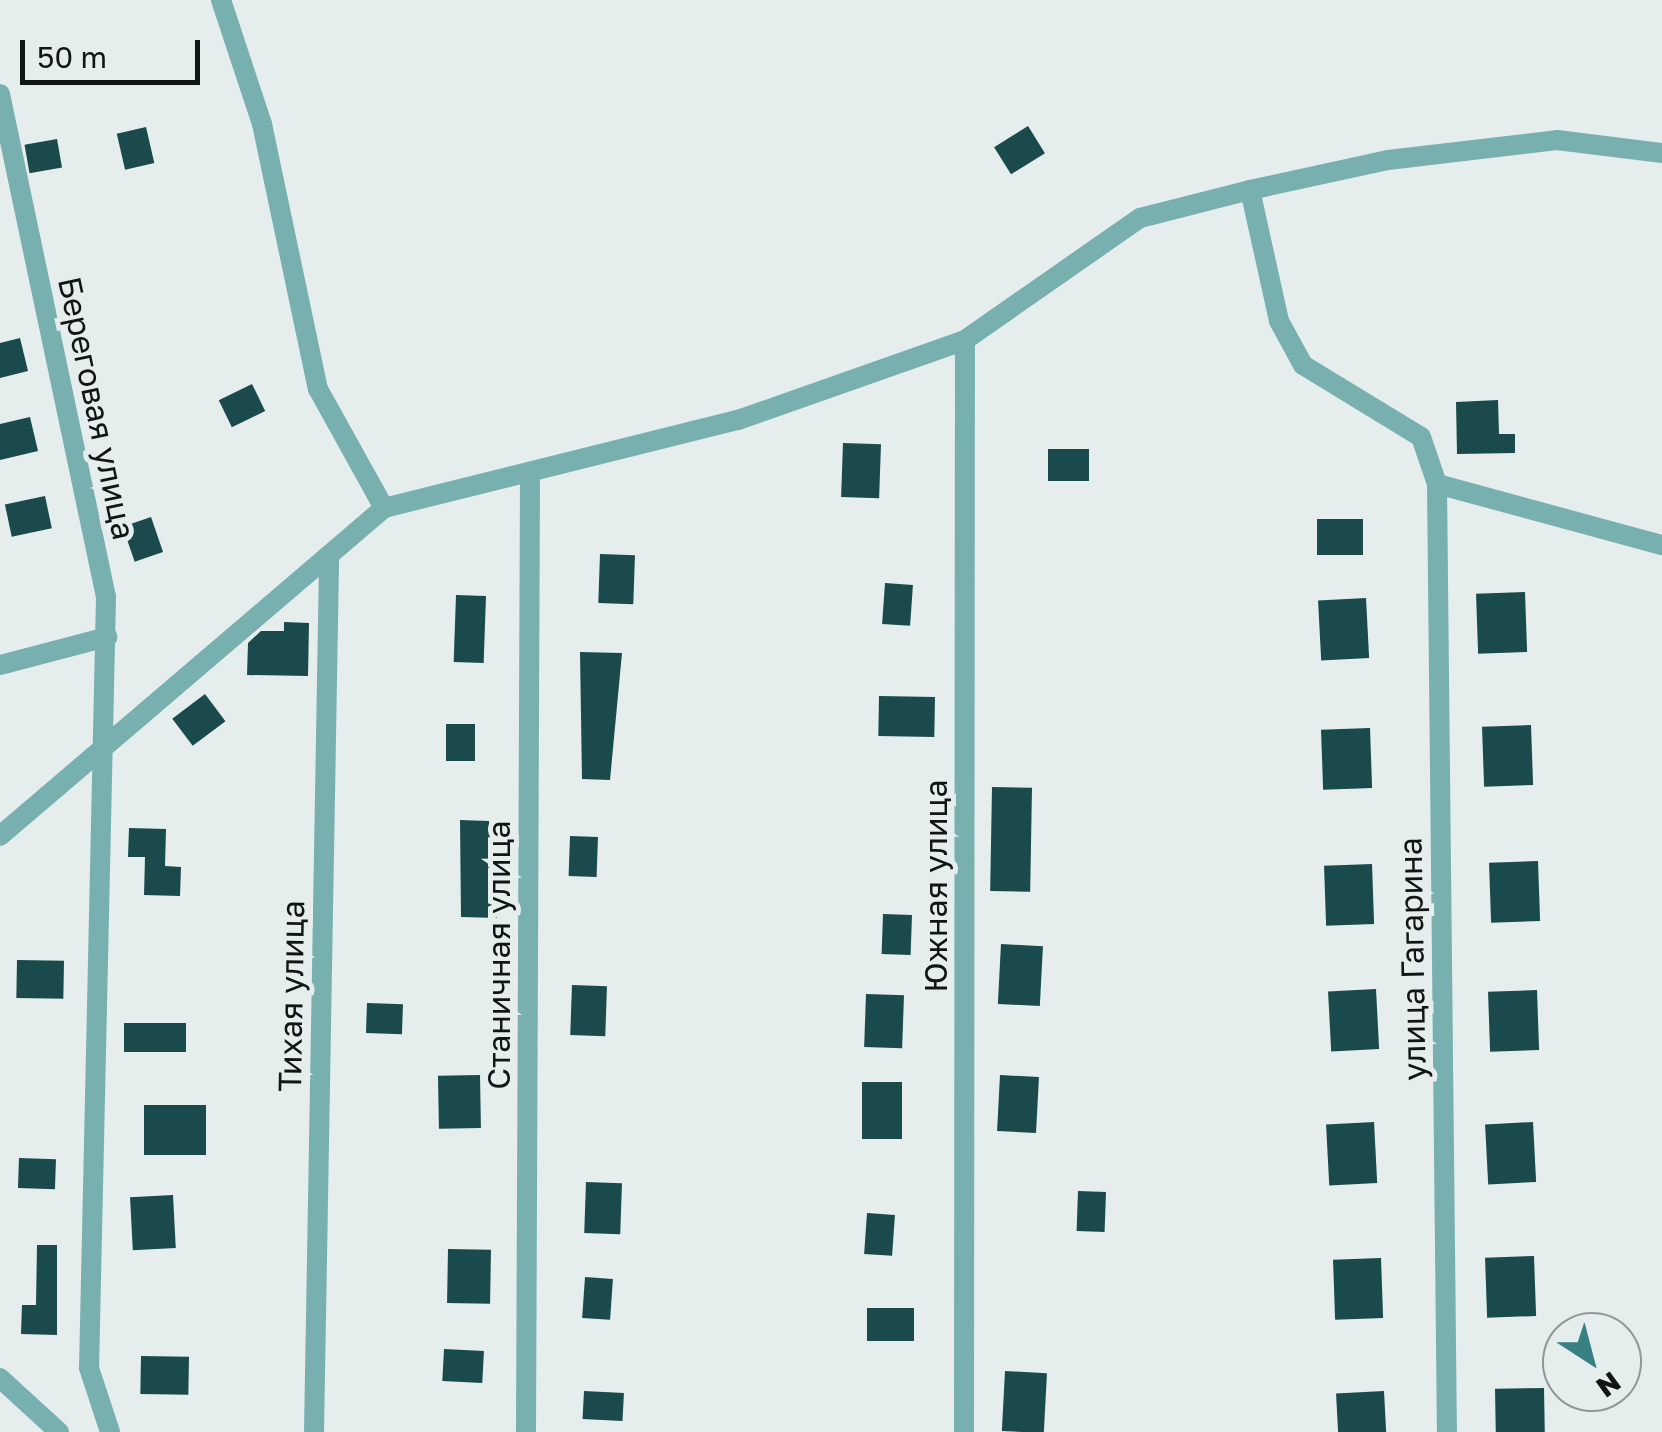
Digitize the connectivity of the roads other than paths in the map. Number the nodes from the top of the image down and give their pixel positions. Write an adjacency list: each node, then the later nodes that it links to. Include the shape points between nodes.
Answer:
1 (221, 0): 8 (street, via 262,124 318,389)
2 (0, 94): 11 (street, Береговая улица, via 106,597)
3 (1662, 153): 4 (street, via 1557,140 1388,160)
4 (1250, 190): 5 (street, via 1140,218); 7 (street, улица Гагарина, via 1279,321 1303,365 1421,437)
5 (966, 340): 6 (street, via 738,420); 20 (street, Южная улица)
6 (530, 478): 8 (street); 19 (street, Станичная улица)
7 (1437, 484): 9 (street); 21 (street, улица Гагарина)
8 (384, 508): 10 (street)
9 (1662, 545)
10 (329, 560): 13 (street); 18 (street, Тихая улица)
11 (107, 637): 12 (street); 13 (street, Береговая улица)
12 (0, 666)
13 (108, 738): 14 (street); 17 (street, via 89,1368)
14 (0, 836)
15 (0, 1378): 16 (street)
16 (59, 1432)
17 (110, 1432)
18 (314, 1432)
19 (526, 1432)
20 (964, 1432)
21 (1448, 1432)

